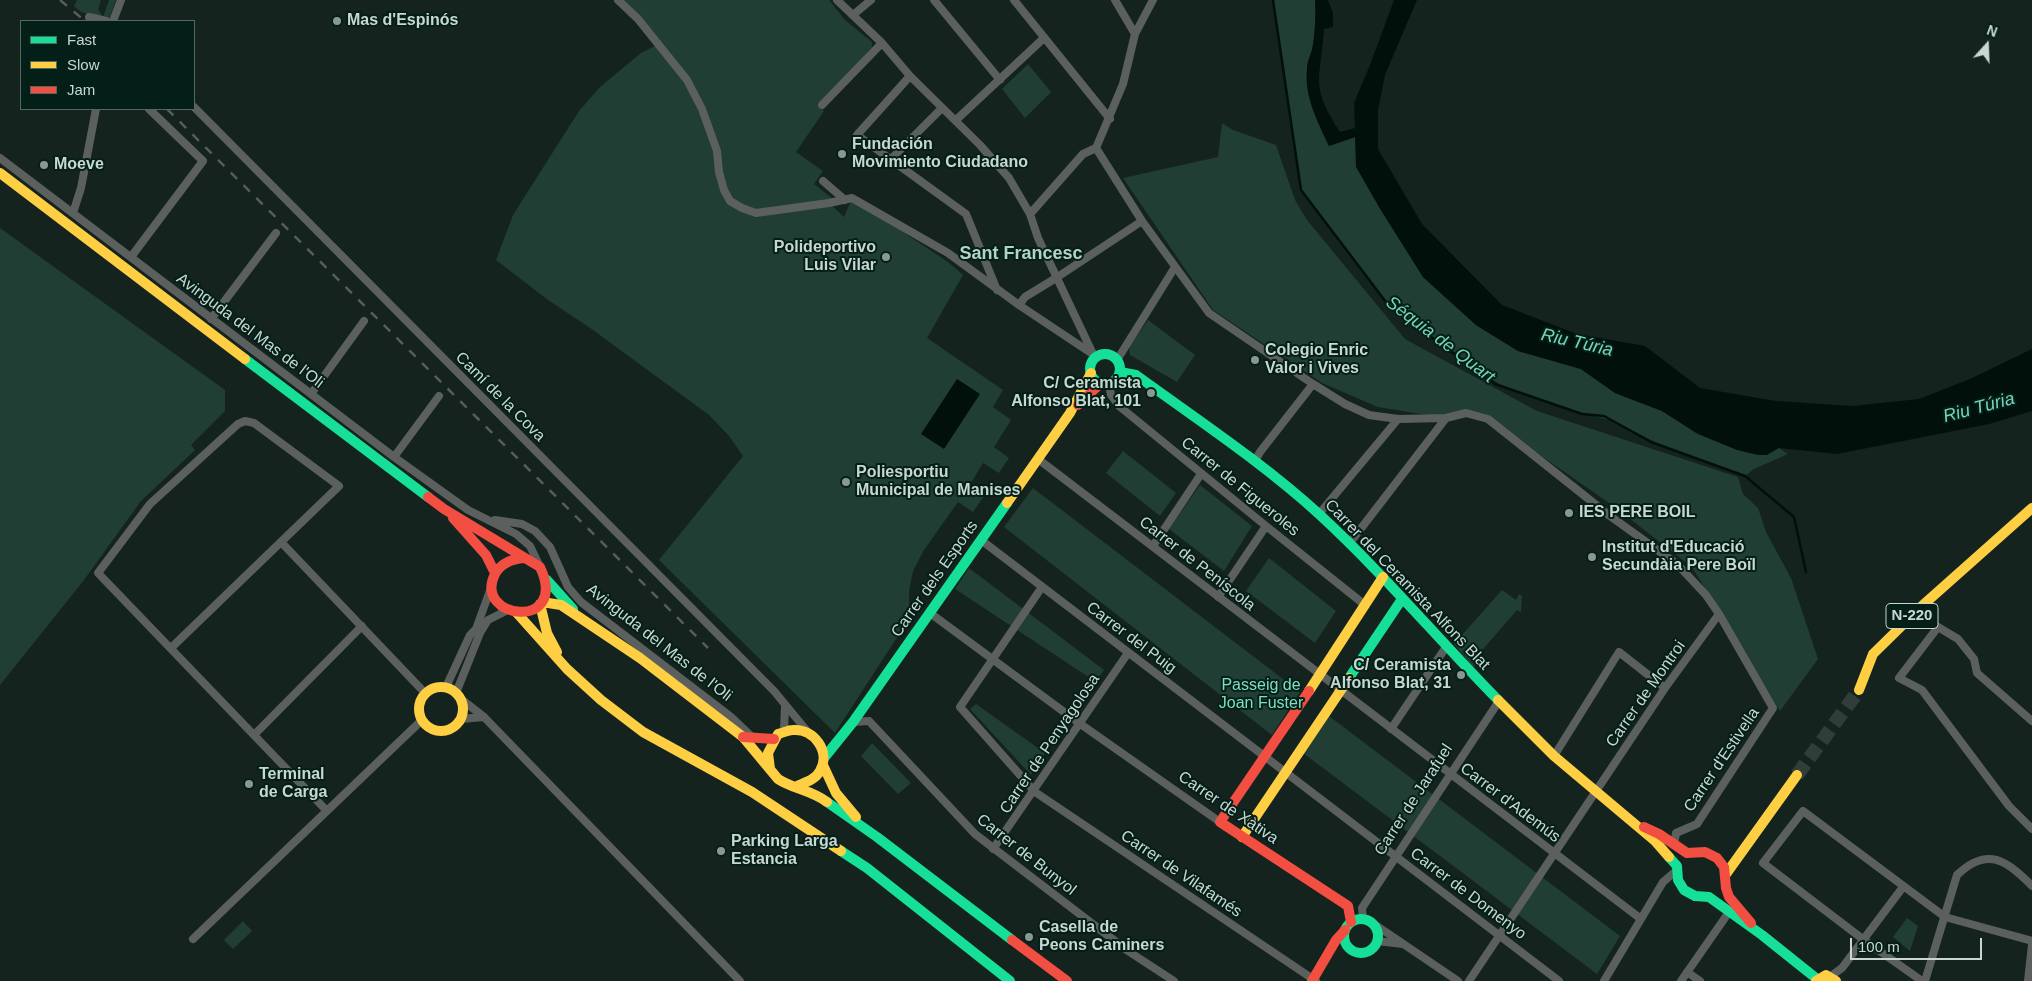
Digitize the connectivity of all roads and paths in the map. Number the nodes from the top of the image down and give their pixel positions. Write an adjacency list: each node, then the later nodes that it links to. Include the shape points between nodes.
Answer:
1 (121, 0): 12 (street)
2 (618, 0): 30 (street, via 638,19 687,80 705,117 717,151 724,190 730,201 756,213)
3 (836, 0): 9 (street)
4 (871, 0): 9 (street)
5 (934, 0): 17 (street)
6 (1014, 0): 14 (street)
7 (1115, 0): 13 (street)
8 (1153, 0): 13 (street)
9 (852, 15): 15 (street)
10 (90, 17): 11 (street)
11 (102, 20)
12 (113, 20)
13 (1135, 34): 23 (street, via 1123,84)
14 (1044, 38): 17 (street); 23 (street)
15 (882, 43): 16 (street); 18 (street)
16 (910, 76): 20 (street); 27 (street, via 857,135)
17 (1000, 80): 24 (street)
18 (822, 106)
19 (195, 108): 95 (street, Camí de la Cova, via 774,691)
20 (942, 108): 24 (street); 27 (street)
21 (96, 110): 31 (street, via 81,188)
22 (150, 110): 35 (street, via 203,161)
23 (1110, 119): 25 (street)
24 (956, 120): 32 (street, via 1009,178)
25 (1096, 148): 32 (street, via 1083,154); 33 (street)
26 (0, 158): 31 (street, Avinguda del Mas de l'Oli)
27 (891, 160): 38 (street, via 966,214)
28 (0, 174): 57 (main road)
29 (823, 181): 30 (street)
30 (849, 199): 38 (street, via 948,253)
31 (73, 212): 35 (street, Avinguda del Mas de l'Oli)
32 (1030, 214): 37 (street)
33 (1142, 220): 36 (street); 37 (street)
34 (276, 233): 40 (street)
35 (131, 257): 40 (street, Avinguda del Mas de l'Oli)
36 (1175, 267): 43 (street); 47 (street, via 1210,313)
37 (1056, 278): 39 (street, via 1025,297); 42 (street)
38 (998, 290): 39 (street)
39 (1019, 305): 42 (street)
40 (211, 319): 48 (street, Avinguda del Mas de l'Oli)
41 (364, 321): 48 (street)
42 (1095, 356): 43 (main road, via 1107,355); 45 (main road)
43 (1117, 360): 44 (main road)
44 (1120, 372): 46 (main road, via 1114,381); 55 (main road, Carrer del Ceramista Alfons Blat, via 1136,375)
45 (1091, 373): 46 (main road, via 1093,378); 50 (main road, Carrer dels Esports)
46 (1105, 383): 50 (main road, Carrer dels Esports); 56 (street, Carrer de Figueroles, via 1119,406)
47 (1313, 384): 52 (street, via 1369,415); 55 (street)
48 (311, 394): 53 (street, Avinguda del Mas de l'Oli)
49 (439, 396): 53 (street)
50 (1070, 413): 54 (main road, Carrer dels Esports)
51 (1446, 418): 52 (street); 64 (street); 79 (street, via 1466,413 1488,419 1610,516 1677,564)
52 (1398, 419): 59 (street)
53 (394, 457): 60 (street, Avinguda del Mas de l'Oli, via 468,510)
54 (1038, 459): 62 (main road, Carrer dels Esports); 65 (street, Carrer de Peníscola)
55 (1255, 461): 59 (main road, Carrer del Ceramista Alfons Blat)
56 (1201, 474): 61 (street, Carrer de Figueroles); 65 (street)
57 (444, 508): 66 (main road); 68 (main road, via 486,555)
58 (2032, 508): 91 (main road, N-220, via 1873,654)
59 (1319, 514): 64 (main road, Carrer del Ceramista Alfons Blat)
60 (488, 519): 67 (street, Avinguda del Mas de l'Oli, via 516,534 530,546); 106 (street, Avinguda del Mas de l'Oli, via 522,524 535,531 550,547 568,587 581,602 731,717)
61 (1266, 526): 73 (street); 76 (street, Carrer de Figueroles)
62 (981, 540): 72 (street, Carrer del Puig); 78 (main road, Carrer dels Esports)
63 (281, 542): 81 (street); 83 (street); 83 (street, via 339,486 254,423 238,424 150,504 98,572)
64 (1349, 544): 69 (main road, Carrer del Ceramista Alfons Blat)
65 (1153, 546): 73 (street, Carrer de Peníscola)
66 (524, 558): 67 (main road); 68 (main road, via 507,561)
67 (540, 567): 70 (main road)
68 (495, 573): 71 (main road)
69 (1383, 577): 74 (main road, Carrer del Ceramista Alfons Blat); 76 (main road)
70 (547, 580): 75 (main road, via 546,595); 80 (main road)
71 (492, 584): 77 (main road, via 497,600); 88 (street, via 476,628)
72 (1042, 587): 84 (street, Carrer del Puig); 85 (street)
73 (1218, 598): 87 (street, Carrer de Peníscola)
74 (1402, 599): 82 (main road, Carrer del Ceramista Alfons Blat); 90 (main road)
75 (541, 603): 77 (main road, via 533,609); 80 (main road, via 561,605); 86 (main road, via 547,634)
76 (1365, 605): 87 (main road)
77 (512, 611): 86 (main road); 93 (street, via 488,620 480,633)
78 (930, 613): 85 (street, Carrer de Xàtiva); 100 (main road, Carrer dels Esports)
79 (1719, 614): 89 (street, Carrer de Montroi); 126 (street, Carrer d'Estivella, via 1773,708 1697,824 1676,833)
80 (581, 617): 106 (main road)
81 (362, 626): 92 (street); 105 (street)
82 (1446, 647): 94 (main road, Carrer del Ceramista Alfons Blat); 102 (street)
83 (171, 648): 105 (street)
84 (1128, 653): 101 (street, Carrer de Penyagolosa); 111 (street, Carrer del Puig)
85 (993, 658): 101 (street, Carrer de Xàtiva); 118 (street, Carrer de Vilafamés, via 960,707)
86 (567, 669): 155 (main road, via 643,732 752,792 867,868)
87 (1320, 675): 90 (street, Carrer de Peníscola); 111 (main road)
88 (446, 687): 92 (main road); 93 (main road)
89 (1666, 688): 110 (street, via 1619,652); 119 (street, Carrer de Montroi)
90 (1340, 690): 102 (street, Carrer d'Ademús); 114 (main road)
91 (1859, 690)
92 (425, 693): 98 (main road, via 419,706)
93 (459, 696): 96 (street); 97 (main road, via 463,713)
94 (1499, 701): 110 (main road, Carrer del Ceramista Alfons Blat); 115 (street, Carrer de Jarafuel)
95 (785, 706): 103 (street); 104 (street, Camí de la Cova)
96 (484, 717): 97 (street); 154 (street)
97 (461, 719): 98 (main road, via 442,731 427,726)
98 (422, 720): 120 (street)
99 (2032, 721): 123 (street, via 1978,674 1974,659 1958,639 1938,627 1899,678 1922,690 2009,806)
100 (853, 722): 107 (main road, Carrer dels Esports); 127 (street, Carrer de Bunyol, via 869,721)
101 (1079, 723): 118 (street, Carrer de Penyagolosa); 121 (street, Carrer de Xàtiva)
102 (1391, 729): 115 (street, Carrer d'Ademús)
103 (784, 731): 104 (main road); 108 (main road)
104 (807, 731): 109 (main road)
105 (254, 735): 120 (street)
106 (748, 738): 108 (main road); 113 (main road)
107 (840, 738): 109 (main road); 112 (main road, Carrer dels Esports)
108 (774, 739): 113 (main road, via 768,753)
109 (818, 740): 112 (main road, via 822,746)
110 (1554, 756): 119 (main road, Carrer del Ceramista Alfons Blat)
111 (1265, 757): 114 (street, Carrer de Domenyo); 121 (main road)
112 (823, 761): 117 (main road, via 816,778); 124 (main road, via 827,780 834,792)
113 (770, 769): 117 (main road, via 784,783)
114 (1285, 772): 125 (main road); 129 (street, Carrer de Domenyo)
115 (1449, 774): 128 (street, Carrer d'Ademús); 129 (street, Carrer de Jarafuel)
116 (1797, 775): 131 (main road)
117 (797, 786): 124 (main road, via 822,798)
118 (1035, 792): 127 (street, Carrer de Penyagolosa); 152 (street, Carrer de Vilafamés)
119 (1595, 792): 122 (main road, Carrer del Ceramista Alfons Blat); 128 (street, Carrer de Montroi)
120 (327, 812): 142 (street)
121 (1220, 822): 125 (main road, Carrer de Xàtiva)
122 (1633, 824): 126 (main road, Carrer del Ceramista Alfons Blat, via 1659,834); 130 (main road, Carrer del Ceramista Alfons Blat, via 1655,841)
123 (2032, 829)
124 (876, 837): 156 (main road)
125 (1242, 837): 139 (main road, Carrer de Xàtiva, via 1348,906)
126 (1674, 845): 131 (main road, Carrer del Ceramista Alfons Blat, via 1687,853 1696,850 1714,856 1722,864)
127 (993, 849): 157 (street, Carrer de Bunyol, via 1128,951)
128 (1554, 854): 137 (street, Carrer d'Ademús); 141 (street, Carrer de Montroi)
129 (1395, 857): 136 (street, Carrer de Jarafuel, via 1362,908); 141 (street, Carrer de Domenyo)
130 (1677, 869): 134 (main road, Carrer del Ceramista Alfons Blat, via 1676,879 1681,888 1691,896 1709,898); 137 (street, via 1663,882)
131 (1725, 879): 140 (main road, via 1727,895)
132 (2032, 886): 135 (street, via 2000,859 1980,859 1958,875)
133 (1903, 887): 135 (street); 143 (street); 143 (street, via 1803,811 1763,863)
134 (1729, 912): 140 (main road, Carrer del Ceramista Alfons Blat); 150 (street)
135 (1945, 917): 145 (street); 164 (street)
136 (1363, 919): 138 (main road); 139 (main road)
137 (1641, 919): 161 (street)
138 (1374, 924): 144 (main road, via 1378,932); 146 (street)
139 (1348, 926): 148 (main road, via 1344,939); 149 (main road)
140 (1762, 935): 153 (main road)
141 (1500, 936): 159 (street, Carrer de Montroi); 160 (street, Carrer de Domenyo)
142 (193, 939)
143 (1864, 940): 151 (street); 164 (street)
144 (1377, 941): 146 (street); 148 (main road, via 1370,950 1359,953)
145 (2032, 941)
146 (1404, 944): 158 (street)
147 (2032, 945): 165 (street)
148 (1348, 948): 149 (main road, via 1336,952)
149 (1324, 962): 152 (main road)
150 (1687, 972): 162 (street); 163 (street)
151 (1833, 979): 153 (main road, via 1824,976)
152 (1313, 980)
153 (1816, 980)
154 (740, 981)
155 (1010, 981)
156 (1067, 981)
157 (1174, 981)
158 (1458, 981)
159 (1469, 981)
160 (1559, 981)
161 (1604, 981)
162 (1681, 981)
163 (1700, 981)
164 (1923, 981)
165 (2028, 981)

